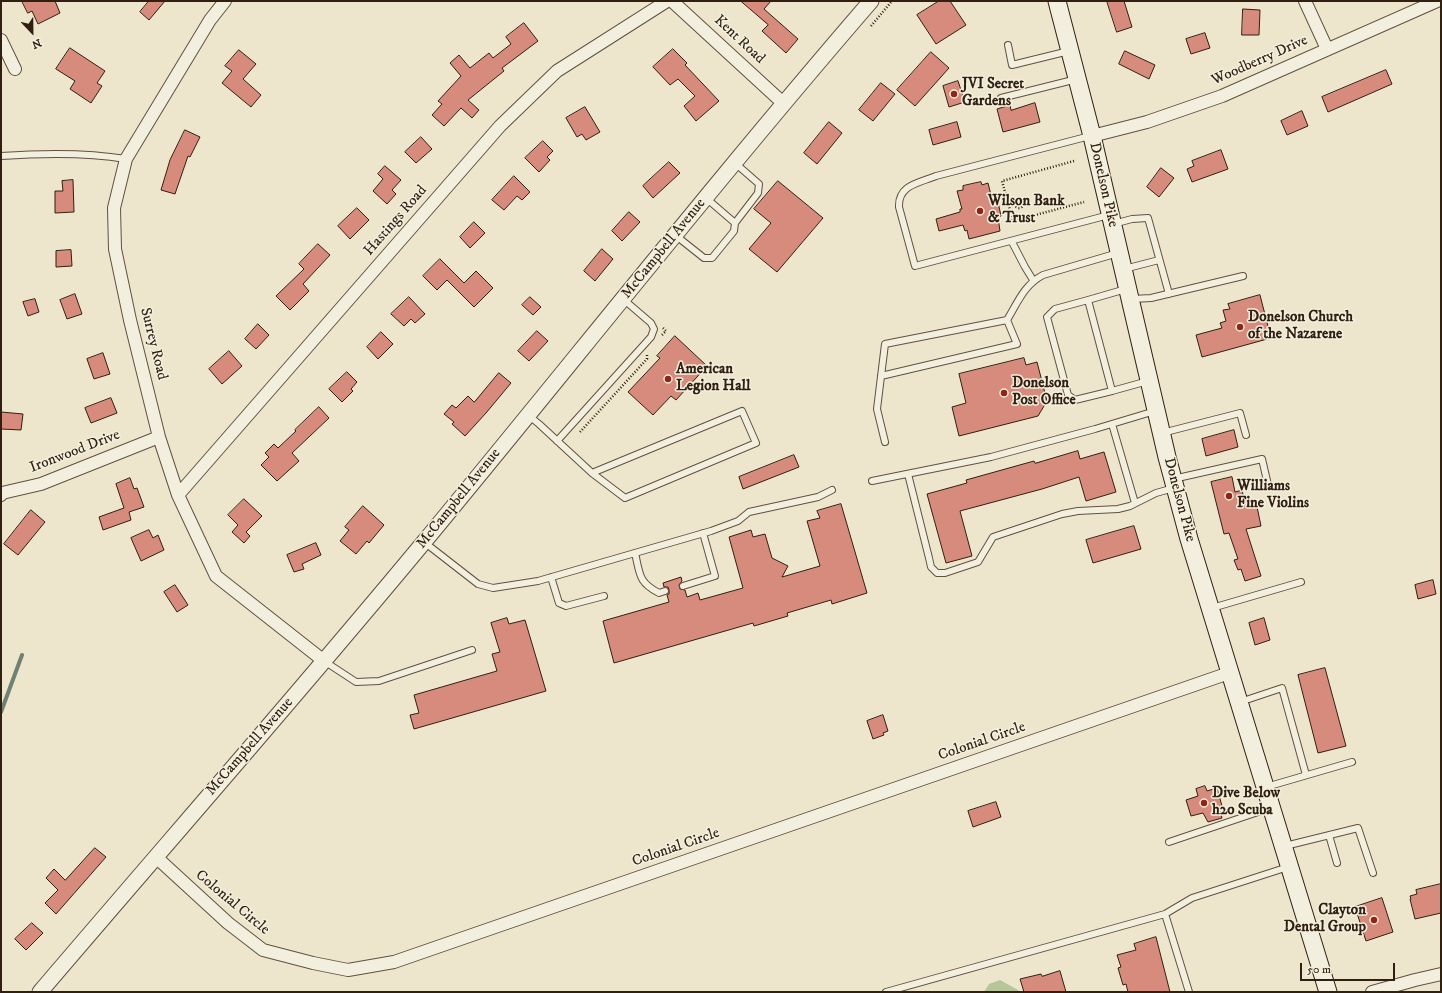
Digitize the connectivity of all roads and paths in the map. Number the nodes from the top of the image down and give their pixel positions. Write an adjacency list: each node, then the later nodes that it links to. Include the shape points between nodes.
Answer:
1 (225, 1): 20 (street, Surrey Road, via 210,20)
2 (667, 1): 59 (street, Hastings Road, via 557,71 500,126)
3 (672, 1): 17 (street, Kent Road)
4 (871, 1): 17 (street, McCampbell Avenue)
5 (892, 1): 9 (path)
6 (1058, 1): 13 (main road, Donelson Pike)
7 (1305, 1): 12 (street)
8 (1437, 1): 12 (street, Woodberry Drive)
9 (872, 26)
10 (1, 40): 14 (street)
11 (1008, 45): 13 (lane, via 1012,65)
12 (1327, 49): 18 (street, Woodberry Drive, via 1222,96 1147,122)
13 (1070, 50): 15 (main road, Donelson Pike)
14 (15, 69)
15 (1077, 79): 16 (lane); 18 (main road, Donelson Pike)
16 (1001, 98)
17 (783, 103): 22 (street, McCampbell Avenue)
18 (1092, 136): 27 (main road, Donelson Pike); 30 (lane, via 936,176 910,187 899,199 915,266)
19 (1, 156): 20 (lane, via 46,153 105,155)
20 (126, 159): 49 (street, Surrey Road, via 114,208 115,249)
21 (1074, 161): 26 (path, via 1002,181)
22 (734, 163): 23 (street, McCampbell Avenue); 28 (lane, via 759,184 758,193)
23 (706, 198): 28 (lane); 29 (street, McCampbell Avenue)
24 (1084, 202): 26 (path, via 1014,221)
25 (1015, 205): 26 (path)
26 (1009, 207)
27 (1111, 219): 30 (lane); 31 (main road, Donelson Pike); 32 (lane, via 1148,218)
28 (735, 223): 29 (lane, via 734,231 712,258 704,258)
29 (675, 235): 38 (street, McCampbell Avenue)
30 (1012, 242): 35 (lane)
31 (1119, 252): 33 (main road, Donelson Pike); 35 (lane)
32 (1159, 260): 33 (lane); 37 (lane)
33 (1123, 269): 36 (main road, Donelson Pike)
34 (1243, 276): 37 (lane)
35 (1033, 280): 40 (lane)
36 (1129, 294): 37 (lane, via 1151,298); 39 (lane); 42 (main road, Donelson Pike)
37 (1169, 294)
38 (623, 299): 45 (street, McCampbell Avenue); 50 (lane, via 651,323 654,329 651,337)
39 (1088, 300): 43 (lane); 43 (lane, via 1055,309 1047,317 1068,395 1075,400)
40 (1007, 320): 41 (lane, via 885,344); 41 (lane, via 1017,344)
41 (881, 376): 51 (lane, via 877,409)
42 (1150, 381): 43 (lane); 44 (main road, Donelson Pike)
43 (1112, 391)
44 (1156, 410): 46 (lane); 47 (main road, Donelson Pike)
45 (528, 415): 50 (lane); 62 (street, McCampbell Avenue)
46 (1112, 424): 53 (lane, via 991,457); 60 (lane)
47 (1162, 432): 48 (lane, via 1240,413); 55 (main road, Donelson Pike)
48 (1246, 435)
49 (159, 437): 58 (street, Ironwood Drive, via 41,484); 59 (street, Surrey Road)
50 (557, 441): 52 (lane)
51 (885, 442)
52 (592, 473): 52 (lane, via 625,498 756,443 742,411)
53 (908, 474): 54 (lane); 60 (lane, via 931,567 937,573 945,573 978,562 993,537 1062,514 1118,509)
54 (872, 482)
55 (1174, 483): 56 (lane, via 1262,459); 60 (lane); 69 (main road, Donelson Pike)
56 (1268, 485)
57 (832, 490): 61 (lane, via 818,497 749,512 738,520)
58 (1, 494)
59 (178, 495): 71 (street, Surrey Road, via 216,576)
60 (1135, 504)
61 (703, 534): 63 (lane); 66 (lane, via 715,576)
62 (424, 542): 64 (lane, via 478,584 493,588); 71 (street, McCampbell Avenue)
63 (634, 553): 64 (lane); 67 (lane, via 642,581 659,593)
64 (551, 577): 68 (lane, via 559,603 566,606)
65 (1301, 582): 69 (lane)
66 (683, 586)
67 (666, 591)
68 (604, 596)
69 (1210, 608): 72 (main road, Donelson Pike)
70 (472, 650): 71 (lane, via 379,681 356,682)
71 (324, 661): 81 (street, McCampbell Avenue)
72 (1229, 673): 73 (main road, Donelson Pike); 81 (street, Colonial Circle, via 394,962 348,970 264,950 228,924)
73 (1238, 702): 75 (lane, via 1282,688); 76 (main road, Donelson Pike)
74 (1352, 762): 75 (lane)
75 (1306, 775): 76 (lane)
76 (1265, 788): 77 (main road, Donelson Pike)
77 (1271, 808): 79 (lane); 80 (main road, Donelson Pike)
78 (1329, 835): 80 (lane); 82 (lane); 84 (lane, via 1358,828)
79 (1169, 842)
80 (1283, 846): 83 (main road, Donelson Pike)
81 (156, 857): 87 (street, McCampbell Avenue)
82 (1337, 863)
83 (1290, 866): 85 (lane, via 1192,898); 90 (main road, Donelson Pike)
84 (1373, 873)
85 (1165, 914): 88 (lane); 89 (lane)
86 (1441, 974): 91 (street)
87 (40, 992)
88 (886, 992)
89 (1189, 992)
90 (1328, 992)
91 (1372, 992)

